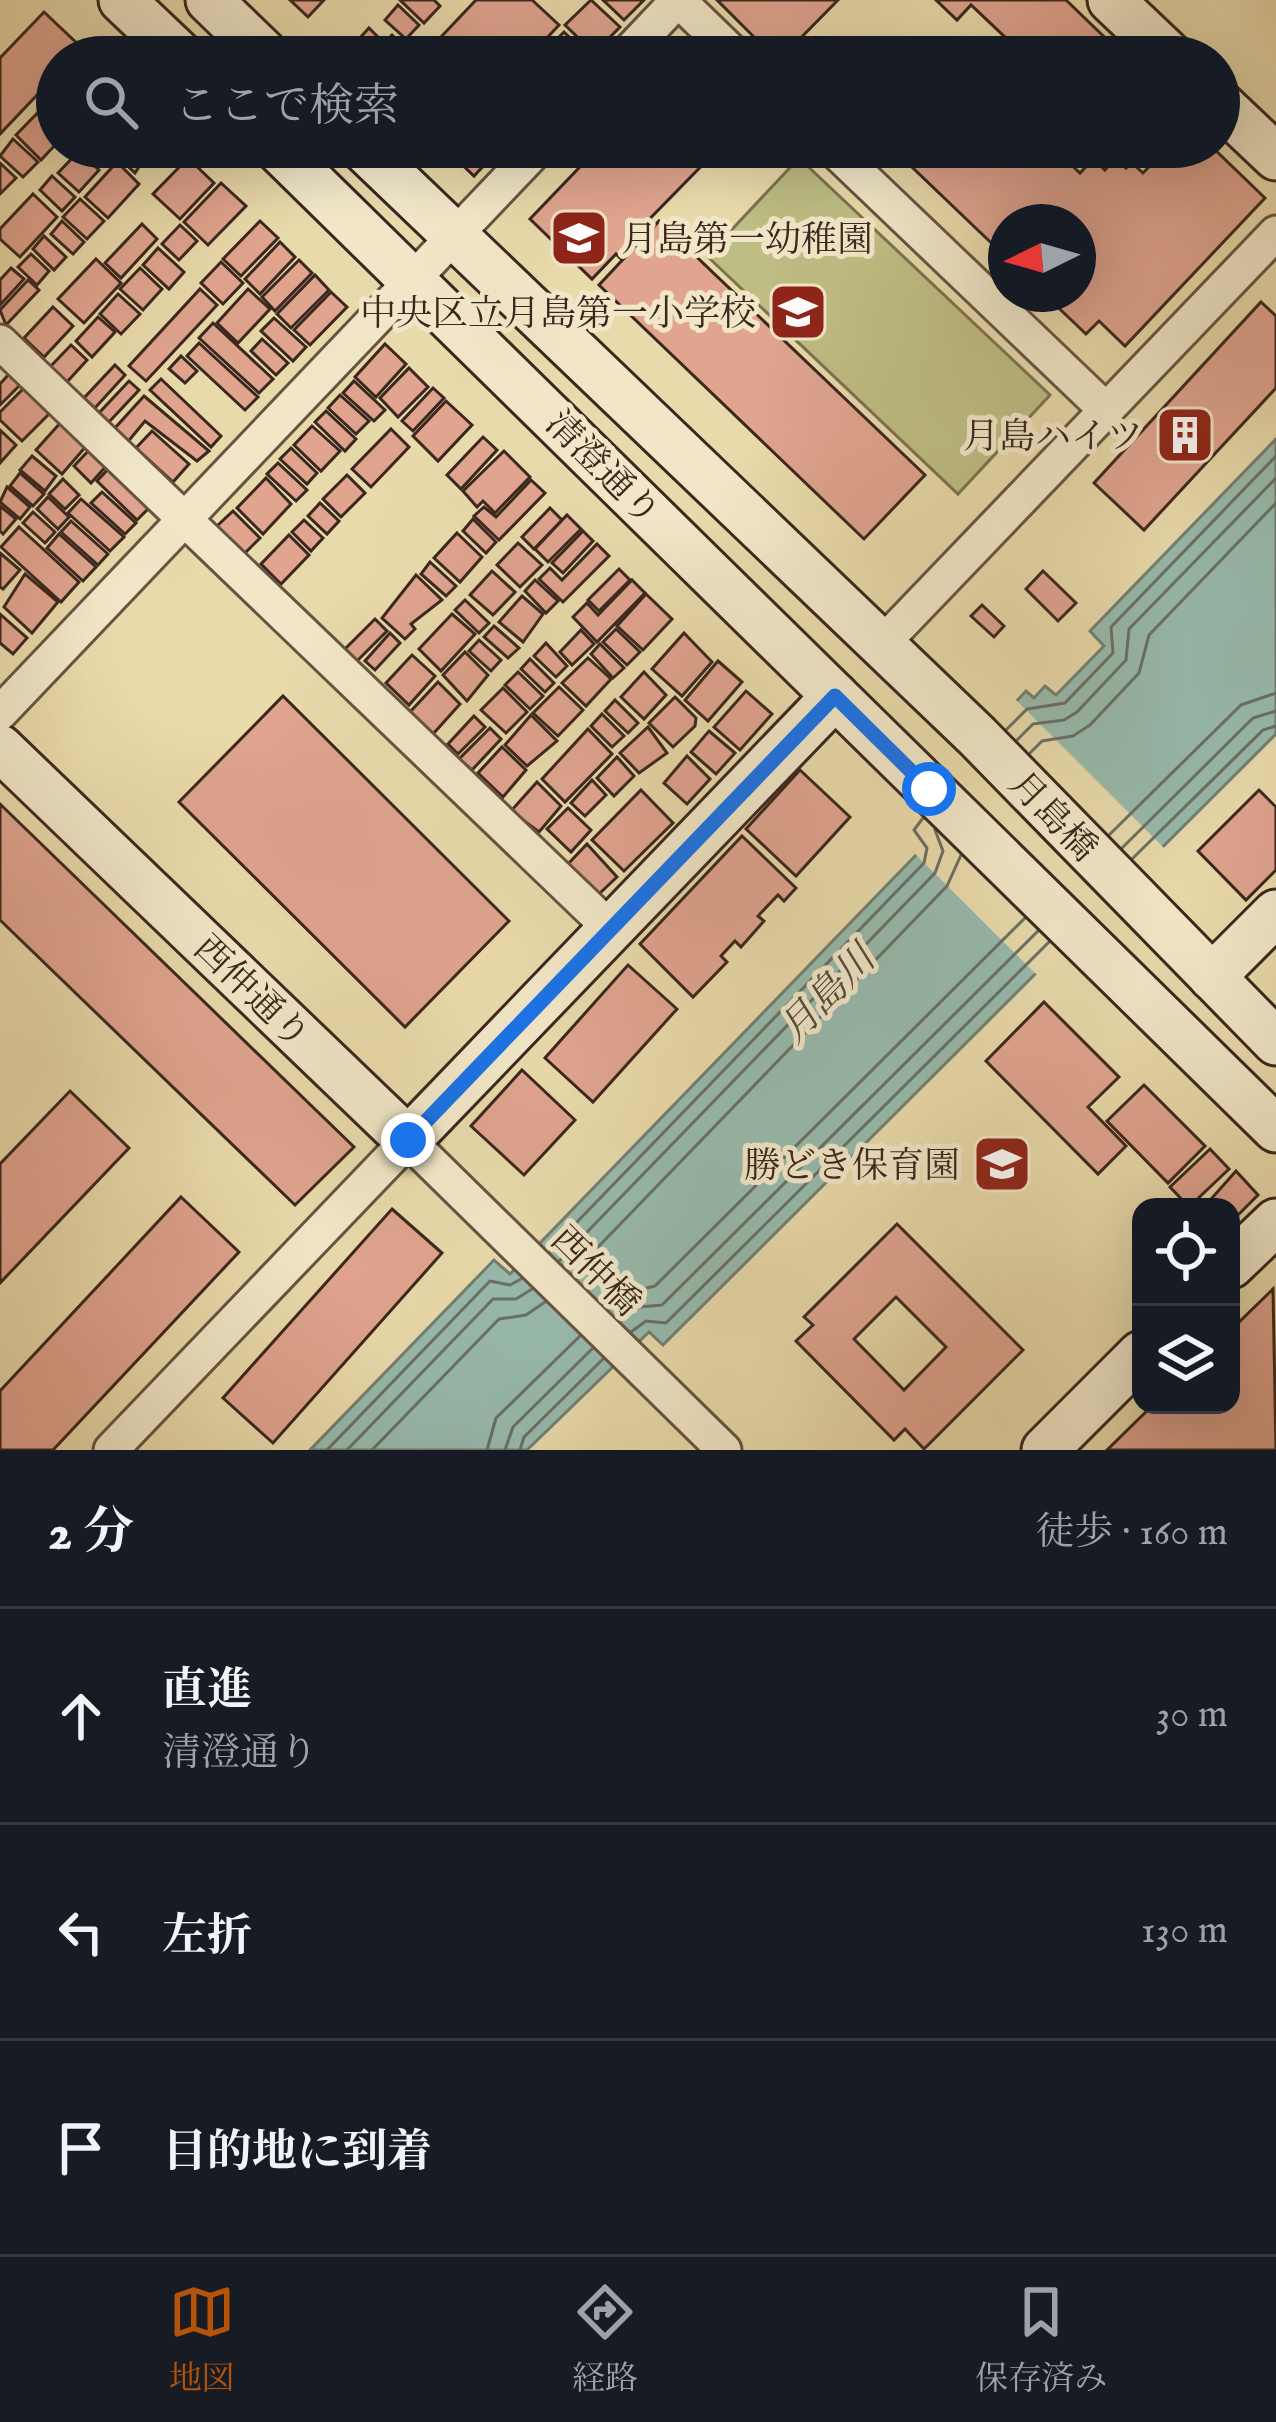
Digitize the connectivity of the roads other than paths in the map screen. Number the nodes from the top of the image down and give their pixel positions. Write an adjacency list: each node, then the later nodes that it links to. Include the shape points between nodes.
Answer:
1 (122, 0): 5 (main road)
2 (209, 0): 6 (main road)
3 (678, 0): 7 (street); 8 (street)
4 (1112, 0): 9 (main road)
5 (160, 36)
6 (246, 36)
7 (644, 36)
8 (715, 36)
9 (1149, 36)
10 (1240, 123): 11 (main road)
11 (1276, 158)
12 (298, 168): 18 (main road, 清澄通り)
13 (384, 168): 17 (main road, 清澄通り)
14 (518, 168): 17 (street)
15 (853, 168): 20 (street)
16 (1276, 232): 20 (street)
17 (454, 235): 18 (street); 22 (main road, 清澄通り)
18 (413, 278): 21 (street); 23 (main road, 清澄通り)
19 (0, 342): 21 (street)
20 (1106, 410): 22 (street)
21 (184, 520): 24 (street); 29 (street)
22 (880, 646): 25 (main road, 清澄通り)
23 (835, 696): 27 (main road, 清澄通り); 29 (main road)
24 (0, 713)
25 (976, 736): 30 (main road, 月島橋)
26 (0, 748): 33 (main road, 西仲通り)
27 (929, 789): 32 (main road, 月島橋)
28 (1276, 913): 30 (main road)
29 (611, 928): 33 (main road)
30 (1212, 976): 31 (main road)
31 (1276, 1042)
32 (1276, 1129)
33 (408, 1140): 35 (street, 西仲通り); 38 (street)
34 (1276, 1222): 36 (main road)
35 (506, 1235): 39 (street, 西仲橋)
36 (1240, 1256)
37 (1132, 1363): 40 (main road)
38 (111, 1450)
39 (724, 1450)
40 (1045, 1450)

